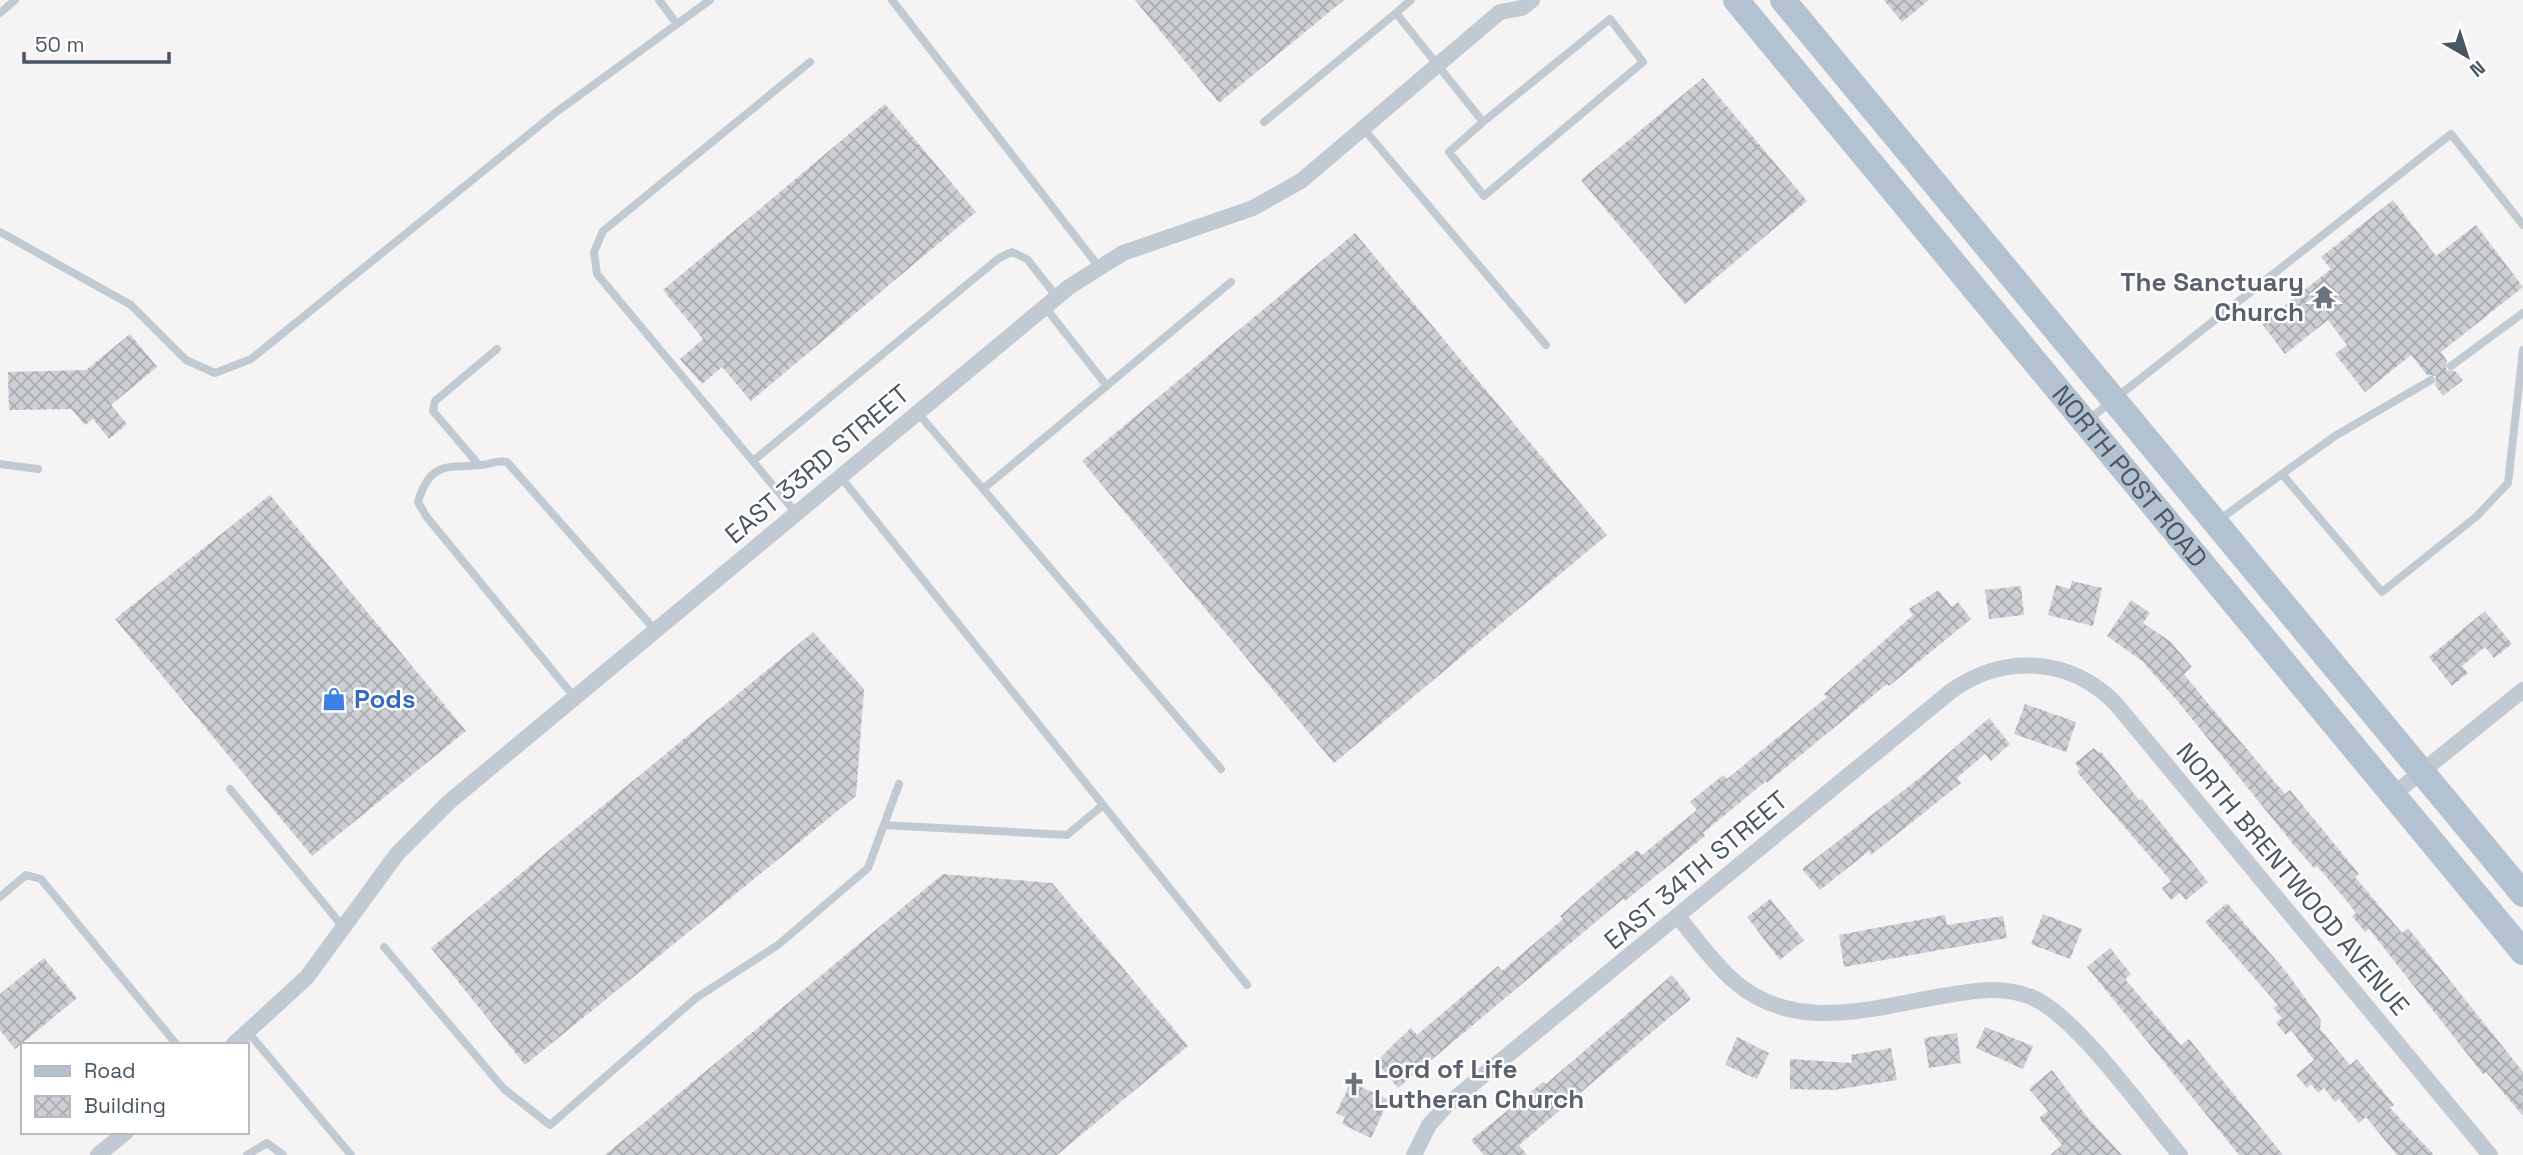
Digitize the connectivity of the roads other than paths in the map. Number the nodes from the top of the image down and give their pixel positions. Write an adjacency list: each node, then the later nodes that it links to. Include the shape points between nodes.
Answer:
1 (15, 0): 10 (lane)
2 (659, 0): 12 (lane)
3 (710, 0): 12 (lane)
4 (892, 0): 20 (lane)
5 (1411, 0): 11 (lane)
6 (1532, 0): 9 (street, EAST 33RD STREET, via 1522,8)
7 (1736, 0): 32 (main road, NORTH POST ROAD)
8 (1783, 0): 30 (main road, NORTH POST ROAD)
9 (1502, 6): 14 (street, EAST 33RD STREET)
10 (0, 13)
11 (1396, 13): 14 (lane); 15 (lane)
12 (677, 24): 19 (lane, via 555,113 251,359 215,373 186,360 131,305)
13 (810, 62): 33 (lane, via 603,231 594,252 597,274)
14 (1437, 65): 16 (lane); 17 (street, EAST 33RD STREET)
15 (1264, 122)
16 (1483, 122): 16 (lane, via 1610,19 1643,62 1484,195 1449,152)
17 (1363, 128): 20 (street, EAST 33RD STREET, via 1301,181 1253,208 1161,238); 24 (lane)
18 (2523, 225): 30 (lane, via 2451,134)
19 (0, 232)
20 (1099, 267): 22 (street, EAST 33RD STREET)
21 (1231, 282): 29 (lane)
22 (1051, 302): 29 (lane); 31 (street, EAST 33RD STREET); 33 (lane, via 1027,259 1012,252 999,258)
23 (2523, 313): 27 (lane)
24 (1546, 345)
25 (498, 349): 35 (lane, via 435,401 433,411)
26 (2523, 350): 37 (lane, via 2508,483 2477,516 2382,593)
27 (2451, 366)
28 (2431, 380): 37 (lane, via 2335,436)
29 (1107, 386): 39 (lane)
30 (2114, 399): 32 (lane); 41 (main road, NORTH POST ROAD)
31 (916, 412): 38 (street, EAST 33RD STREET); 39 (lane)
32 (2087, 421): 50 (main road, NORTH POST ROAD)
33 (753, 461): 40 (lane)
34 (0, 464): 36 (lane)
35 (480, 465): 42 (lane, via 508,462); 45 (lane, via 441,468 423,486 418,502)
36 (38, 469)
37 (2282, 474): 41 (lane)
38 (840, 477): 40 (street, EAST 33RD STREET); 51 (lane)
39 (984, 489): 46 (lane)
40 (796, 513): 42 (street, EAST 33RD STREET)
41 (2216, 522): 47 (main road, NORTH POST ROAD)
42 (656, 631): 45 (street, EAST 33RD STREET)
43 (2036, 665): 55 (street, EAST 34TH STREET, via 1990,670 1957,687); 70 (street, NORTH BRENTWOOD AVENUE, via 2071,673 2116,704)
44 (2523, 690): 47 (street)
45 (575, 698): 56 (street, EAST 33RD STREET, via 422,827 375,883)
46 (1221, 769)
47 (2422, 772): 50 (street); 53 (main road, NORTH POST ROAD)
48 (899, 784): 52 (lane)
49 (230, 789): 56 (lane)
50 (2394, 794): 58 (main road, NORTH POST ROAD)
51 (1103, 805): 52 (lane, via 1067,835); 59 (lane)
52 (884, 825): 57 (lane, via 868,869 778,945 696,998 550,1125 504,1089)
53 (2523, 894)
54 (0, 897): 61 (lane, via 26,875 41,879)
55 (1678, 917): 68 (street, EAST 34TH STREET, via 1447,1105 1429,1125); 69 (street, via 1733,981 1762,1001 1788,1011 1831,1015 1984,989 2031,997 2048,1005 2071,1025)
56 (345, 929): 60 (street, EAST 33RD STREET, via 307,977)
57 (384, 947)
58 (2523, 952)
59 (1247, 985)
60 (248, 1032): 62 (street, EAST 33RD STREET); 67 (lane)
61 (175, 1043)
62 (235, 1043)
63 (124, 1134): 64 (street)
64 (98, 1155)
65 (247, 1155): 66 (lane, via 267,1143)
66 (283, 1155)
67 (351, 1155)
68 (1414, 1155)
69 (2180, 1155)
70 (2490, 1155)

